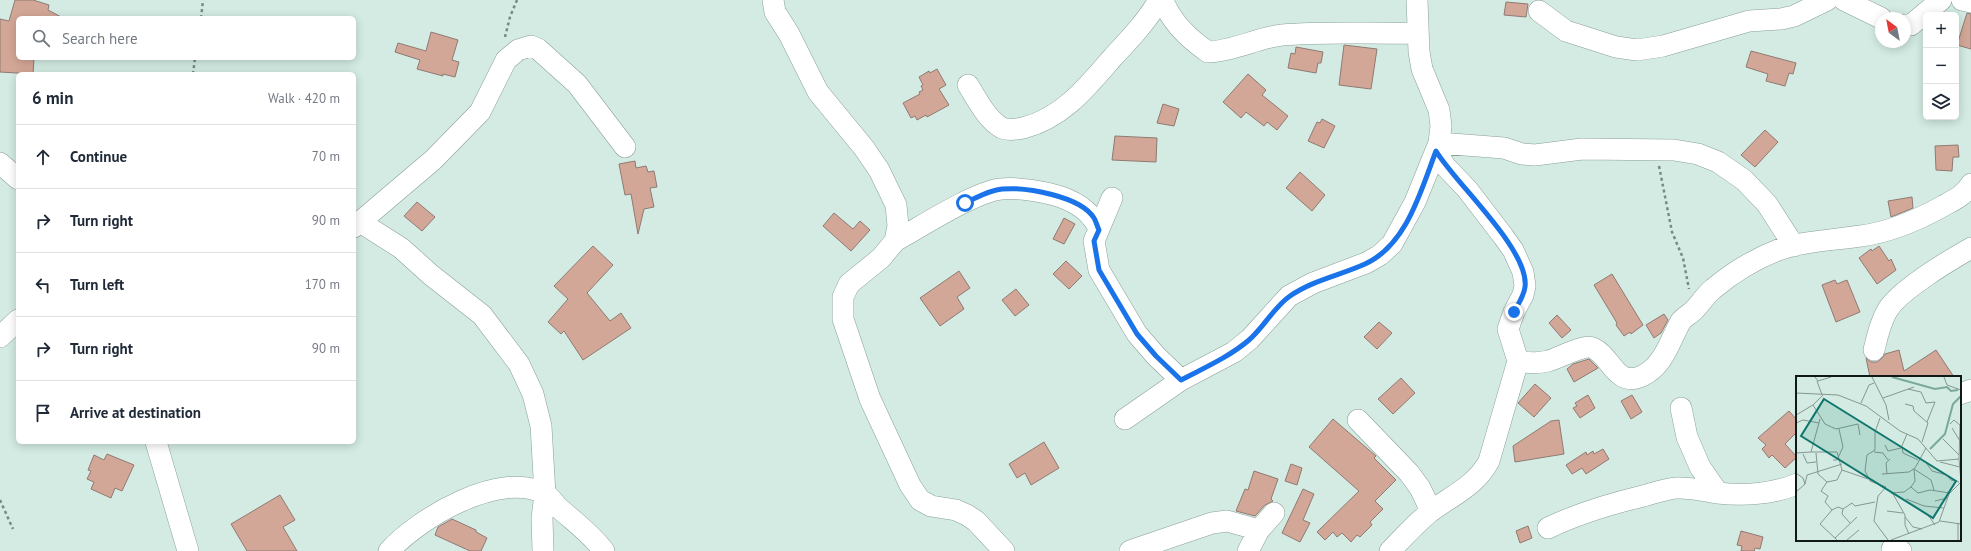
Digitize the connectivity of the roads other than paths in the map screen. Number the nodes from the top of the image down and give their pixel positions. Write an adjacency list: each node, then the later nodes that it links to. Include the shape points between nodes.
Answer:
1 (773, 0): 23 (street, via 776,12 818,92 850,129 879,170 896,205 898,226)
2 (1159, 0): 14 (street, via 1145,22 1087,87 1056,114 1037,124 1016,130 1004,128 993,121)
3 (1163, 0): 13 (street, via 1168,13 1180,28 1208,52 1232,49 1282,35)
4 (1417, 0): 13 (street)
5 (1827, 0): 10 (street, via 1794,16 1749,21 1663,46 1637,50 1616,47 1566,31)
6 (1844, 0): 11 (street)
7 (1941, 0): 12 (street)
8 (1962, 0): 9 (street)
9 (1971, 2)
10 (1539, 11)
11 (1875, 15)
12 (1911, 25)
13 (1417, 33): 16 (street, via 1422,69 1439,110 1441,126)
14 (968, 86)
15 (625, 147): 21 (street, via 577,84 538,49 531,46 518,50 506,60 480,112 433,160)
16 (1437, 147): 24 (street, via 1498,147 1535,155 1582,149 1674,150 1698,154 1725,166 1755,190); 29 (street, via 1444,166 1467,188 1503,236 1523,272 1523,295 1508,329); 30 (street, via 1407,220 1392,244 1380,255 1289,296 1250,339 1234,352)
17 (0, 163): 18 (street)
18 (16, 177)
19 (1971, 184): 24 (street, via 1962,196 1933,212 1886,231)
20 (1112, 198): 22 (street)
21 (357, 224): 39 (street, via 401,248 482,315 519,364 533,394 541,426)
22 (1099, 230): 23 (street, via 1093,217 1073,201 1050,193 1002,189 983,194); 30 (street, via 1094,241 1099,270 1137,334)
23 (895, 241): 48 (street, via 881,258 849,284 843,296 843,319 870,400 910,485 920,500 931,506 967,514)
24 (1794, 246): 29 (street, via 1778,250 1751,263 1712,289 1682,320 1662,358 1652,370 1641,377 1627,378 1618,374 1605,358 1592,348 1534,364)
25 (1971, 248): 28 (street, via 1894,302 1880,326)
26 (16, 322): 27 (street)
27 (0, 337)
28 (1874, 350)
29 (1518, 361): 40 (street, via 1484,471 1471,484)
30 (1181, 380): 34 (street)
31 (1971, 390): 32 (street)
32 (1961, 394)
33 (1681, 408): 38 (street, via 1687,437 1700,467)
34 (1125, 419)
35 (1358, 420): 40 (street, via 1409,473 1420,488)
36 (157, 444): 44 (street)
37 (1796, 484): 38 (street, via 1760,492)
38 (1718, 493): 42 (street, via 1699,488 1675,488 1598,507)
39 (545, 494): 45 (street, via 522,487 500,487 468,498 406,534); 46 (street, via 542,518); 47 (street, via 592,536)
40 (1431, 511): 51 (street, via 1411,527)
41 (1274, 513): 43 (street)
42 (1548, 528)
43 (1259, 530): 49 (street, via 1227,521 1212,523); 50 (street)
44 (188, 551)
45 (389, 551)
46 (543, 551)
47 (604, 551)
48 (1004, 551)
49 (1130, 551)
50 (1248, 551)
51 (1390, 551)

